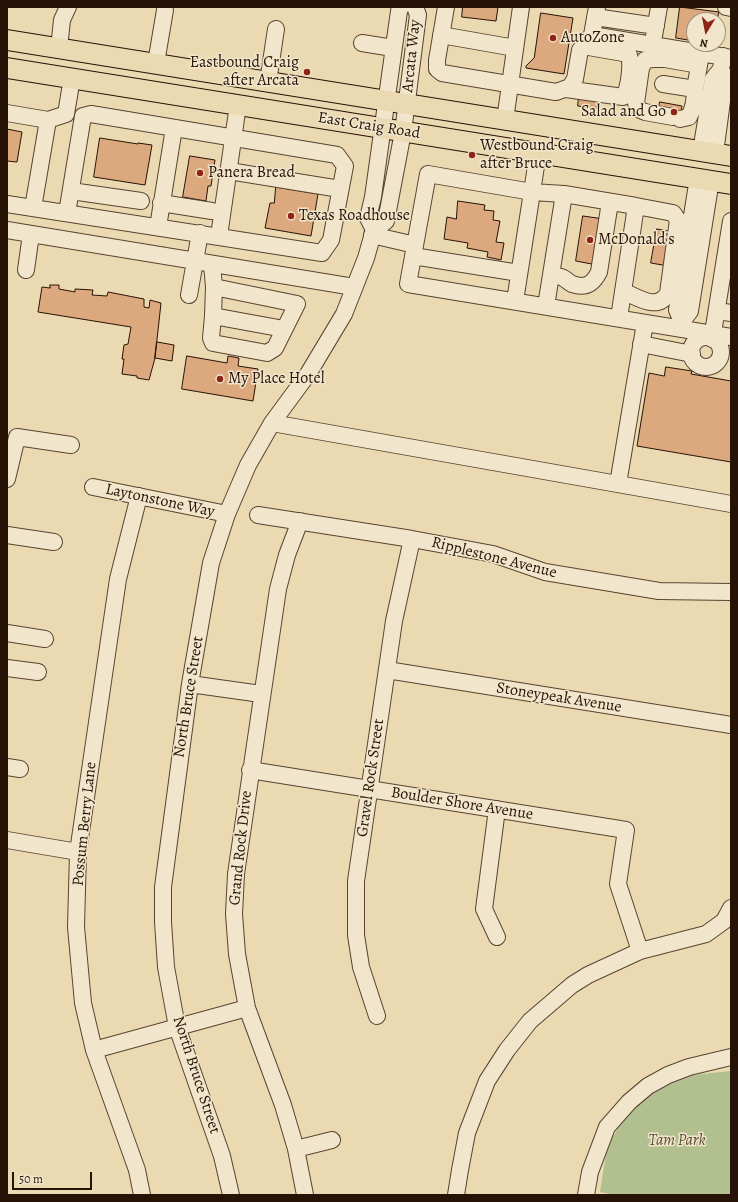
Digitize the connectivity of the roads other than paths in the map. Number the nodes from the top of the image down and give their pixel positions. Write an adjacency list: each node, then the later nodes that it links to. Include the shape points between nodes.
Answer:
1 (68, 7): 18 (street, via 62,20)
2 (401, 7): 19 (street, Arcata Way)
3 (415, 7): 32 (street, Arcata Way, via 418,15)
4 (446, 7): 13 (street)
5 (521, 7): 20 (street)
6 (659, 7): 11 (street)
7 (726, 7): 8 (street)
8 (731, 8)
9 (165, 10): 22 (street)
10 (596, 12): 11 (street); 16 (street)
11 (656, 26): 17 (street)
12 (276, 29): 26 (street)
13 (441, 35): 20 (street); 27 (street, via 437,69 442,73)
14 (7, 40): 18 (main road, East Craig Road)
15 (362, 43): 19 (street)
16 (585, 45): 17 (street); 29 (street, via 575,79); 29 (street, via 620,63 628,83 626,93 623,97 609,96)
17 (653, 45): 23 (street)
18 (59, 48): 22 (main road, East Craig Road)
19 (393, 48): 31 (street, Arcata Way)
20 (515, 48): 27 (street)
21 (725, 61): 23 (street); 44 (street)
22 (156, 63): 25 (main road, via 107,69 90,67 81,70); 26 (main road, East Craig Road)
23 (699, 63): 30 (street); 30 (street, via 653,58 645,60 641,68 636,103 638,109 645,112 676,118 689,117 695,101)
24 (7, 68): 25 (main road, East Craig Road)
25 (72, 78): 33 (main road, East Craig Road); 35 (street)
26 (268, 82): 31 (main road, East Craig Road)
27 (510, 84): 29 (street, via 556,92); 38 (street)
28 (663, 84): 30 (street)
29 (569, 86)
30 (695, 90)
31 (385, 101): 32 (main road, East Craig Road); 40 (street, North Bruce Street)
32 (406, 104): 38 (main road, East Craig Road); 41 (street, North Bruce Street)
33 (238, 105): 40 (main road, East Craig Road); 42 (street)
34 (7, 113): 37 (street)
35 (66, 114): 36 (street); 37 (street)
36 (83, 116): 39 (street, via 91,114); 49 (street)
37 (48, 120): 57 (street)
38 (504, 120): 44 (main road, East Craig Road)
39 (174, 128): 42 (street); 54 (street)
40 (383, 128): 41 (main road, East Craig Road); 63 (street, North Bruce Street, via 368,218)
41 (403, 132): 43 (main road, East Craig Road); 63 (street, North Bruce Street, via 386,221)
42 (233, 138): 45 (street); 48 (street, via 337,155 345,166)
43 (538, 153): 46 (main road, East Craig Road); 50 (street)
44 (715, 154): 46 (main road)
45 (229, 171): 48 (street); 66 (street)
46 (704, 179): 47 (main road, East Craig Road); 84 (street, via 677,310)
47 (731, 184)
48 (340, 189): 66 (street, via 331,240 322,252)
49 (71, 190): 52 (street); 59 (street)
50 (532, 192): 51 (street); 68 (street, via 428,174); 72 (street)
51 (564, 194): 53 (street); 73 (street)
52 (141, 201)
53 (610, 202): 56 (street); 73 (street, via 596,278 584,286 572,284)
54 (161, 203): 58 (street); 61 (street)
55 (7, 204): 57 (street)
56 (636, 206): 76 (street); 76 (street, via 673,213 678,220 668,293 664,300 657,303)
57 (33, 208): 59 (street)
58 (212, 211)
59 (59, 212): 61 (street); 67 (street)
60 (731, 221): 80 (street)
61 (158, 227): 64 (street)
62 (7, 230): 65 (street)
63 (373, 232): 68 (street); 75 (street, North Bruce Street)
64 (200, 233): 66 (street); 69 (street)
65 (31, 234): 67 (street); 71 (street)
66 (219, 236)
67 (47, 237): 69 (street)
68 (414, 251): 72 (street); 78 (street, via 408,284)
69 (195, 261): 70 (street); 77 (street)
70 (212, 264): 74 (street); 75 (street)
71 (26, 270)
72 (519, 273): 78 (street)
73 (556, 276): 79 (street)
74 (214, 287): 81 (street); 85 (street, via 296,304)
75 (354, 287): 91 (street, North Bruce Street, via 344,314 308,374)
76 (623, 291): 82 (street)
77 (189, 295)
78 (515, 302): 79 (street)
79 (546, 306): 82 (street)
80 (724, 312): 86 (street)
81 (213, 316): 85 (street); 85 (street, via 213,343 267,352 275,348)
82 (619, 318): 83 (street)
83 (645, 323): 84 (street); 88 (street)
84 (682, 325): 86 (street)
85 (284, 329)
86 (713, 336): 87 (street); 89 (street, via 699,340 693,346); 90 (street)
87 (731, 337)
88 (641, 344): 89 (street); 94 (street)
89 (692, 354): 90 (street, via 701,366 711,366)
90 (726, 360)
91 (272, 423): 94 (street); 98 (street, North Bruce Street, via 248,465)
92 (70, 445): 93 (street, via 17,437)
93 (7, 478)
94 (618, 484): 97 (street)
95 (93, 487): 96 (street, Laytonstone Way)
96 (139, 496): 98 (street, Laytonstone Way); 117 (street, Possum Berry Lane, via 118,579)
97 (731, 504)
98 (227, 514): 110 (street, North Bruce Street, via 211,563)
99 (258, 515): 100 (street, Ripplestone Avenue)
100 (300, 521): 102 (street, Ripplestone Avenue); 111 (street, Grand Rock Drive, via 287,555 278,590)
101 (7, 535): 103 (street)
102 (412, 539): 104 (street, Ripplestone Avenue, via 492,554 545,572 660,591); 108 (street, Gravel Rock Street, via 394,622)
103 (54, 542)
104 (731, 592)
105 (7, 633): 106 (street)
106 (44, 639)
107 (7, 668): 109 (street)
108 (387, 670): 112 (street, Stoneypeak Avenue); 114 (street, Gravel Rock Street)
109 (38, 672)
110 (190, 684): 111 (street); 123 (street, North Bruce Street, via 163,887 166,967)
111 (261, 694): 113 (street, Grand Rock Drive)
112 (731, 725)
113 (250, 770): 114 (street, Boulder Shore Avenue); 121 (street, Grand Rock Drive, via 236,874 234,914 237,954)
114 (369, 789): 115 (street, Boulder Shore Avenue); 122 (street, Gravel Rock Street, via 356,881 356,935 361,967)
115 (498, 810): 119 (street, via 484,909); 120 (street, Boulder Shore Avenue, via 626,830 618,884)
116 (7, 840): 117 (street)
117 (78, 852): 124 (street, Possum Berry Lane, via 76,927 83,1002)
118 (729, 919): 120 (street, via 706,934)
119 (497, 937)
120 (640, 951): 131 (street, via 572,985 530,1021 507,1050 487,1082 467,1133)
121 (247, 1008): 123 (street); 127 (street, Grand Rock Drive, via 283,1105)
122 (377, 1016)
123 (177, 1027): 124 (street); 129 (street, North Bruce Street, via 222,1156)
124 (94, 1050): 128 (street, Possum Berry Lane, via 137,1170)
125 (731, 1057): 132 (street, via 668,1075 648,1086 628,1102 607,1127 590,1172)
126 (332, 1140): 127 (street)
127 (296, 1149): 130 (street, Grand Rock Drive)
128 (142, 1195)
129 (231, 1195)
130 (305, 1195)
131 (456, 1195)
132 (586, 1195)

